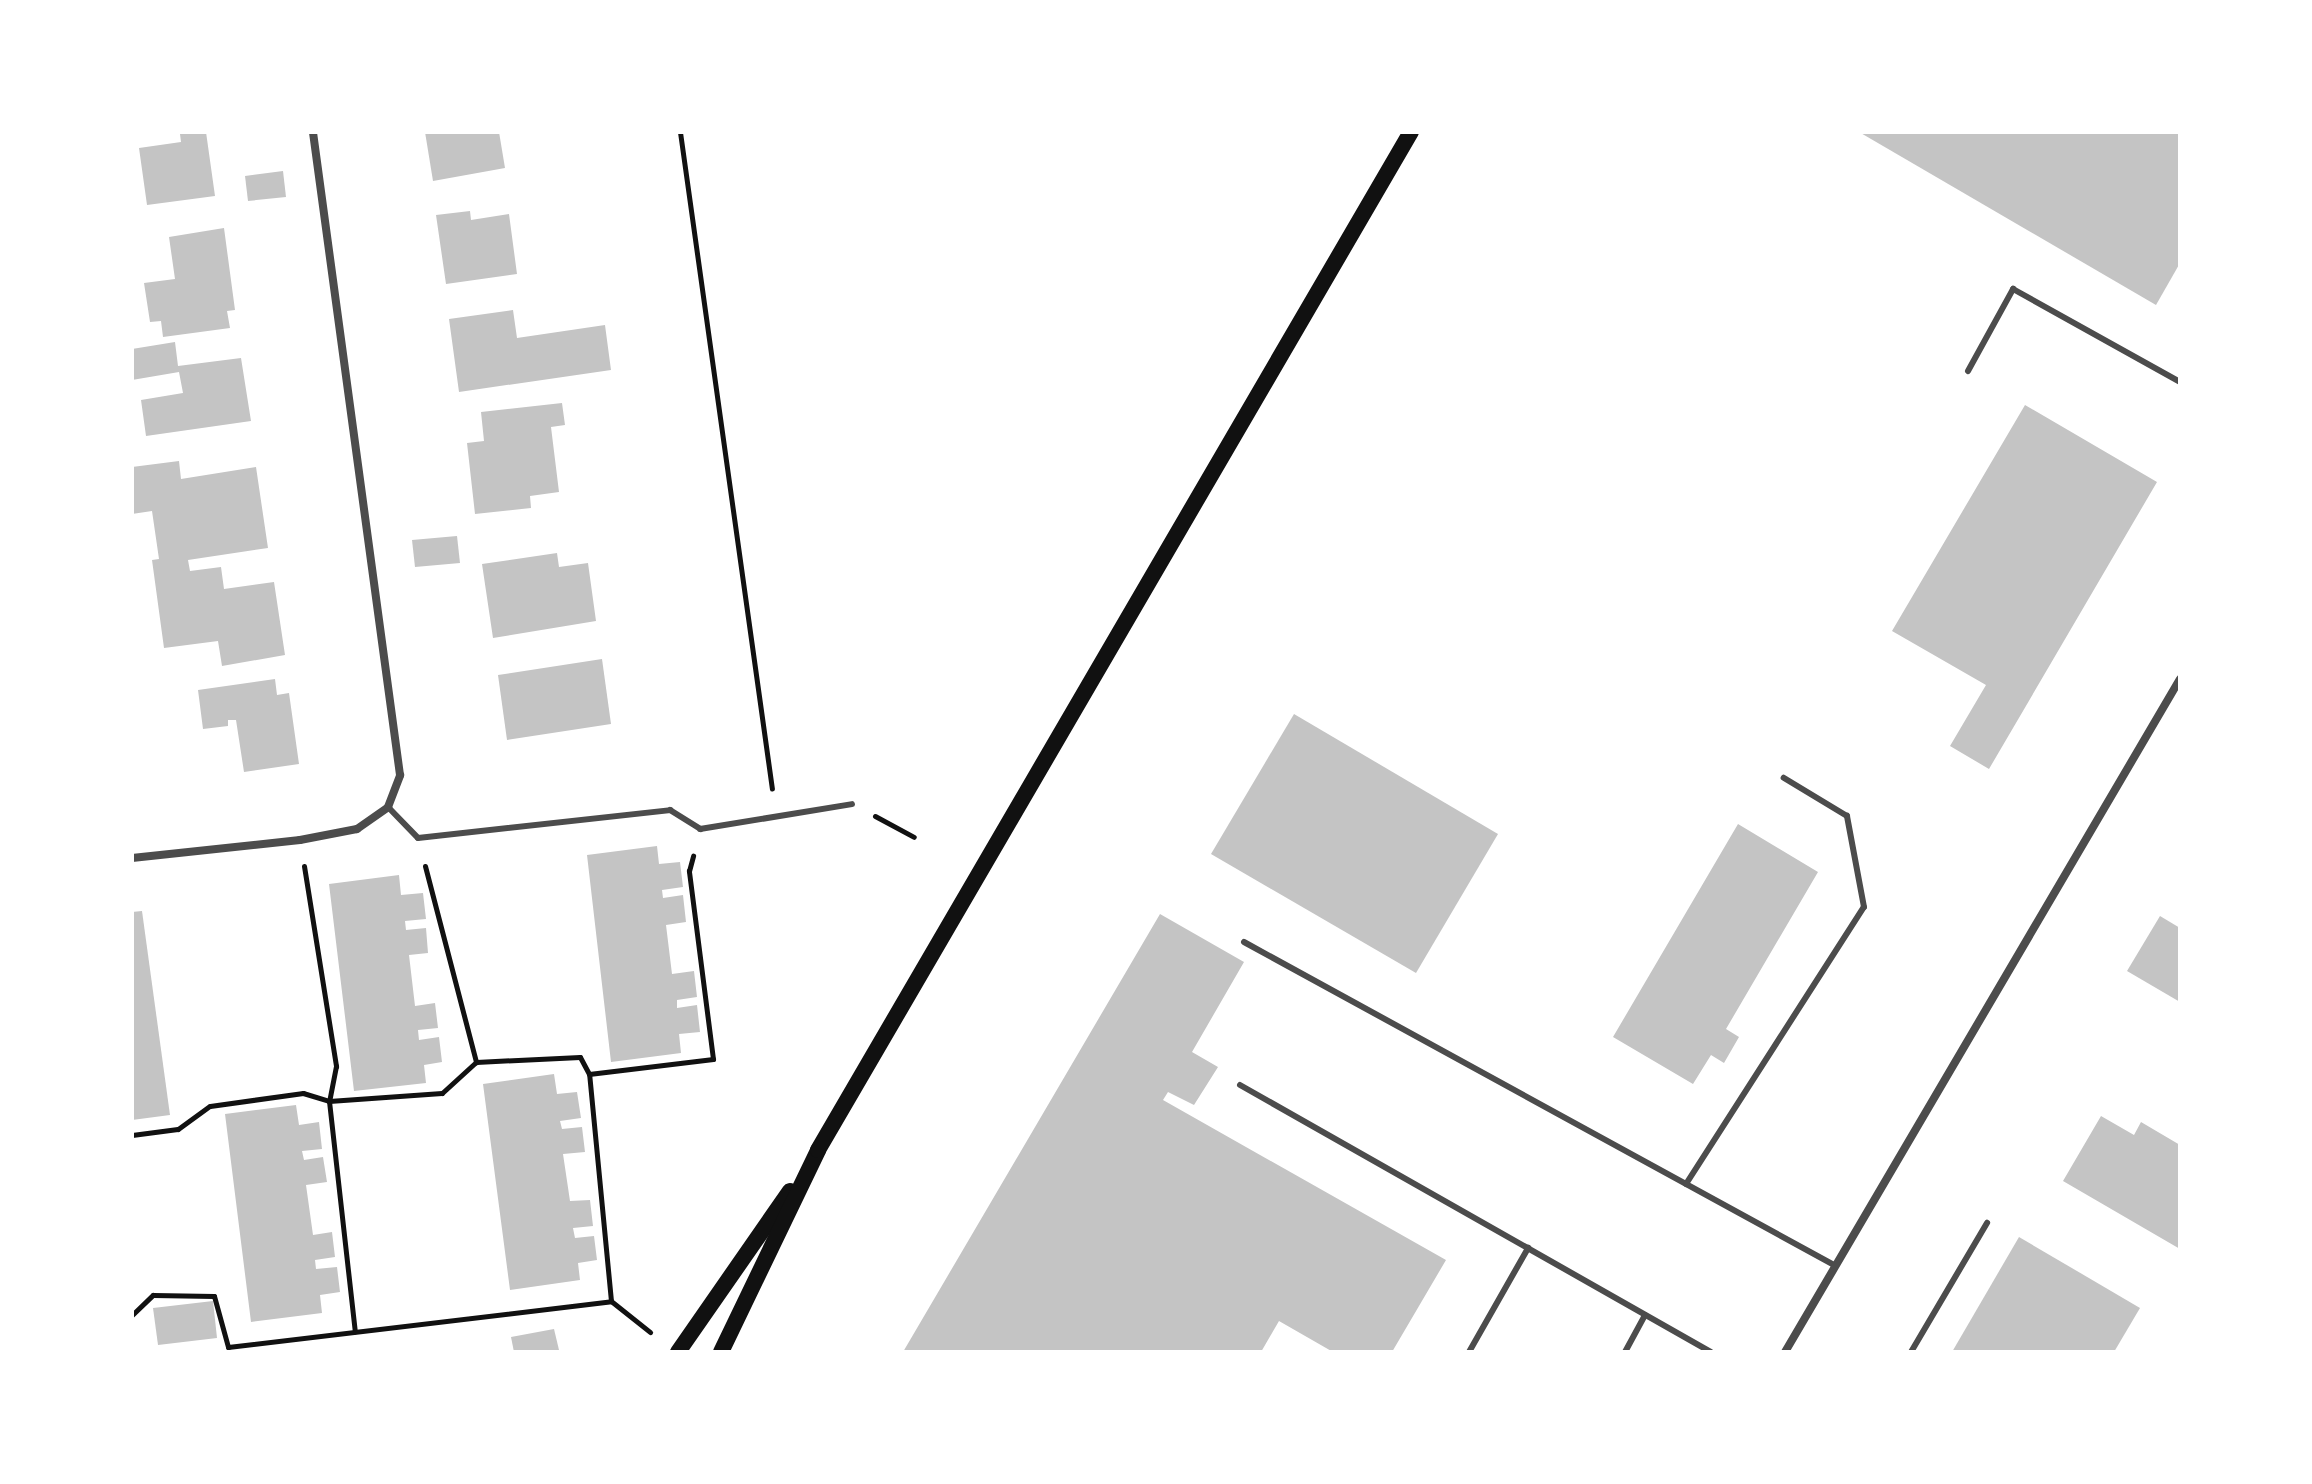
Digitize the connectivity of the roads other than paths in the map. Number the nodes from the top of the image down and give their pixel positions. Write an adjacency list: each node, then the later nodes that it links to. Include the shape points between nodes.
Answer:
1 (313, 132): 8 (street, via 400,775)
2 (1411, 132): 12 (main road)
3 (1968, 371): 4 (lane, via 2013,289)
4 (2180, 382)
5 (2180, 679): 16 (street)
6 (1784, 778): 13 (lane, via 1847,816 1864,907)
7 (852, 804): 8 (lane, via 700,829 670,810 418,838)
8 (388, 807): 9 (street, via 357,829)
9 (132, 858)
10 (1244, 942): 13 (lane)
11 (1240, 1085): 15 (lane)
12 (818, 1150): 18 (main road); 19 (main road)
13 (1686, 1184): 16 (lane)
14 (1987, 1223): 24 (lane)
15 (1528, 1248): 17 (lane); 20 (lane)
16 (1834, 1265): 23 (street)
17 (1645, 1315): 21 (lane); 22 (lane)
18 (678, 1352)
19 (721, 1352)
20 (1469, 1352)
21 (1625, 1352)
22 (1711, 1352)
23 (1785, 1352)
24 (1911, 1352)

